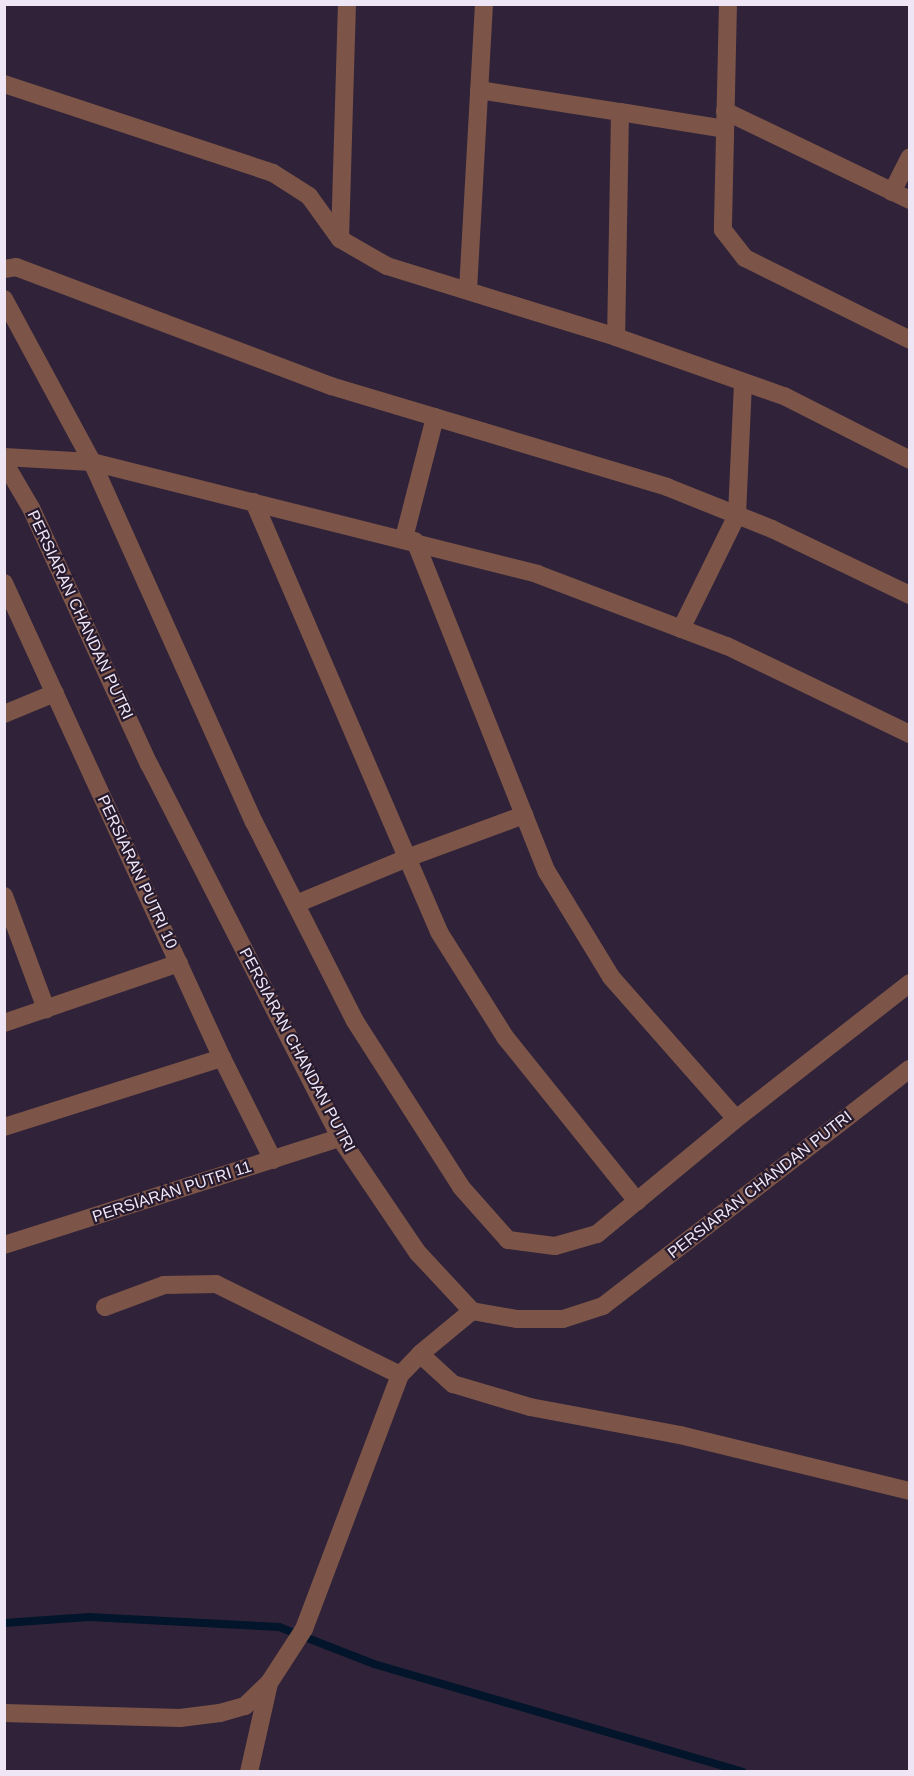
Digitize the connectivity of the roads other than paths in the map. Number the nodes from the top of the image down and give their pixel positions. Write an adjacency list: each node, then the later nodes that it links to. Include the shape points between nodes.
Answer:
1 (347, 4): 12 (street)
2 (484, 4): 5 (street)
3 (728, 4): 6 (street)
4 (4, 84): 12 (street, via 273,173 309,196)
5 (479, 90): 7 (street); 14 (street)
6 (725, 111): 8 (street); 10 (street)
7 (620, 112): 8 (street); 16 (street)
8 (725, 129): 17 (street, via 723,230 745,258)
9 (909, 157): 10 (street)
10 (892, 192): 11 (street)
11 (909, 200)
12 (340, 239): 14 (street, via 387,266)
13 (4, 269): 19 (street, via 16,267 331,386)
14 (468, 291): 16 (street)
15 (4, 299): 23 (street)
16 (616, 337): 18 (street)
17 (909, 340)
18 (743, 382): 21 (street, via 784,396); 25 (street)
19 (435, 417): 25 (street, via 667,487); 26 (street)
20 (4, 457): 23 (street)
21 (909, 460)
22 (4, 462): 45 (street, PERSIARAN CHANDAN PUTRI, via 31,508 149,764)
23 (92, 462): 24 (street); 36 (street, via 254,822)
24 (254, 502): 26 (street); 34 (street)
25 (737, 515): 28 (street); 29 (street)
26 (410, 540): 29 (street, via 537,574); 33 (street)
27 (4, 582): 30 (street, PERSIARAN PUTRI 10)
28 (909, 596)
29 (681, 628): 32 (street, via 727,646)
30 (55, 693): 31 (street); 37 (street, PERSIARAN PUTRI 10)
31 (4, 714)
32 (909, 734)
33 (524, 815): 34 (street); 43 (street, via 547,872 611,977)
34 (407, 858): 36 (street); 47 (street, via 440,932 506,1037)
35 (4, 896): 39 (street)
36 (296, 904): 47 (street, via 361,1031 461,1187 508,1240 555,1246 597,1234)
37 (179, 963): 39 (street); 41 (street, PERSIARAN PUTRI 10)
38 (909, 983): 43 (street)
39 (46, 1009): 40 (street)
40 (4, 1023)
41 (222, 1058): 44 (street); 46 (street, PERSIARAN PUTRI 10)
42 (909, 1069): 50 (street, PERSIARAN CHANDAN PUTRI, via 603,1306 563,1319 517,1319)
43 (736, 1119): 47 (street)
44 (4, 1128)
45 (340, 1138): 46 (street, PERSIARAN PUTRI 11); 50 (street, PERSIARAN CHANDAN PUTRI, via 418,1253)
46 (273, 1160): 48 (street, PERSIARAN PUTRI 11)
47 (637, 1201)
48 (4, 1245)
49 (105, 1306): 52 (street, via 165,1285 216,1284)
50 (472, 1311): 51 (street)
51 (420, 1354): 52 (street); 53 (street, via 453,1384 530,1407 680,1435)
52 (400, 1375): 54 (street, via 304,1629)
53 (909, 1491)
54 (269, 1683): 55 (street, via 244,1706 180,1718); 56 (street)
55 (4, 1713)
56 (249, 1772)

